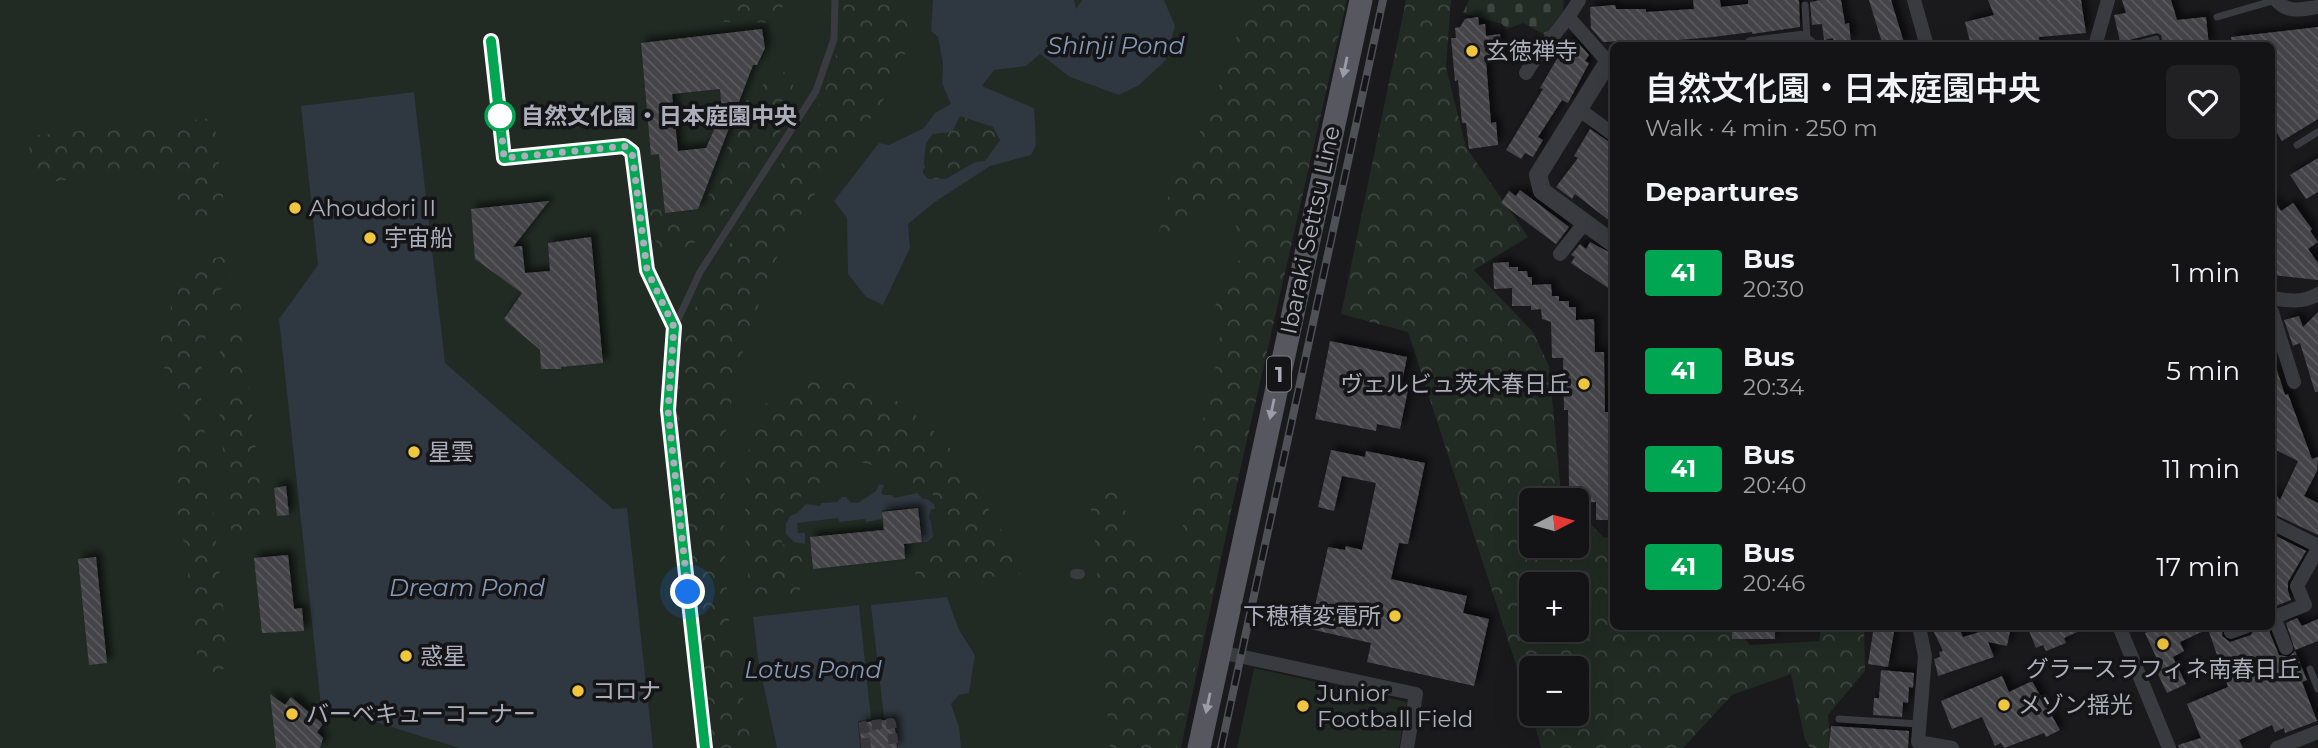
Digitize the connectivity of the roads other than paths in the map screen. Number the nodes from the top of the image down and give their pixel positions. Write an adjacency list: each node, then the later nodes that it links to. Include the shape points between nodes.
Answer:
1 (835, 0): 33 (lane, via 834,39 816,91 700,272)
2 (1361, 0): 44 (main road, Ibaraki Settsu Line / 1, one-way to 44)
3 (1579, 0): 10 (street)
4 (1914, 0): 16 (street)
5 (2108, 0): 17 (street)
6 (2276, 0): 8 (street, via 2291,10); 9 (lane)
7 (1805, 5): 15 (lane)
8 (2318, 7)
9 (2217, 17)
10 (1569, 18): 19 (street); 21 (street, via 1538,52)
11 (2156, 39): 18 (lane)
12 (491, 41): 26 (lane, via 504,158 624,146)
13 (1785, 42): 14 (street)
14 (1804, 42)
15 (1808, 42)
16 (1926, 42)
17 (2096, 42)
18 (2145, 42)
19 (1610, 59)
20 (1610, 62): 22 (street)
21 (1527, 73)
22 (1580, 110): 23 (street); 27 (street, via 1538,175 1542,191)
23 (1610, 132)
24 (2318, 132): 25 (lane)
25 (2297, 145)
26 (632, 152): 33 (street, via 647,270)
27 (1585, 222): 28 (street); 29 (street)
28 (1610, 241)
29 (1560, 254)
30 (2318, 294): 31 (street, via 2309,300)
31 (2275, 299)
32 (2275, 322): 34 (street)
33 (674, 327): 50 (street, via 668,410)
34 (2294, 382)
35 (2275, 525): 36 (street)
36 (2318, 548): 37 (street, via 2297,586 2305,605)
37 (2275, 616)
38 (2275, 622): 43 (street)
39 (1920, 630): 48 (street, via 1925,656)
40 (2121, 630): 54 (street)
41 (2236, 630): 42 (street)
42 (2231, 632)
43 (2286, 648)
44 (1220, 652): 51 (main road, Ibaraki Settsu Line / 1, one-way to 51); 52 (street, via 1416,694)
45 (2310, 669): 46 (lane)
46 (2318, 689)
47 (1839, 719): 48 (lane)
48 (1919, 724): 53 (street, via 1918,742)
49 (2318, 732): 55 (street)
50 (705, 748)
51 (1199, 748)
52 (1407, 748)
53 (1952, 748)
54 (2169, 748)
55 (2277, 748)

